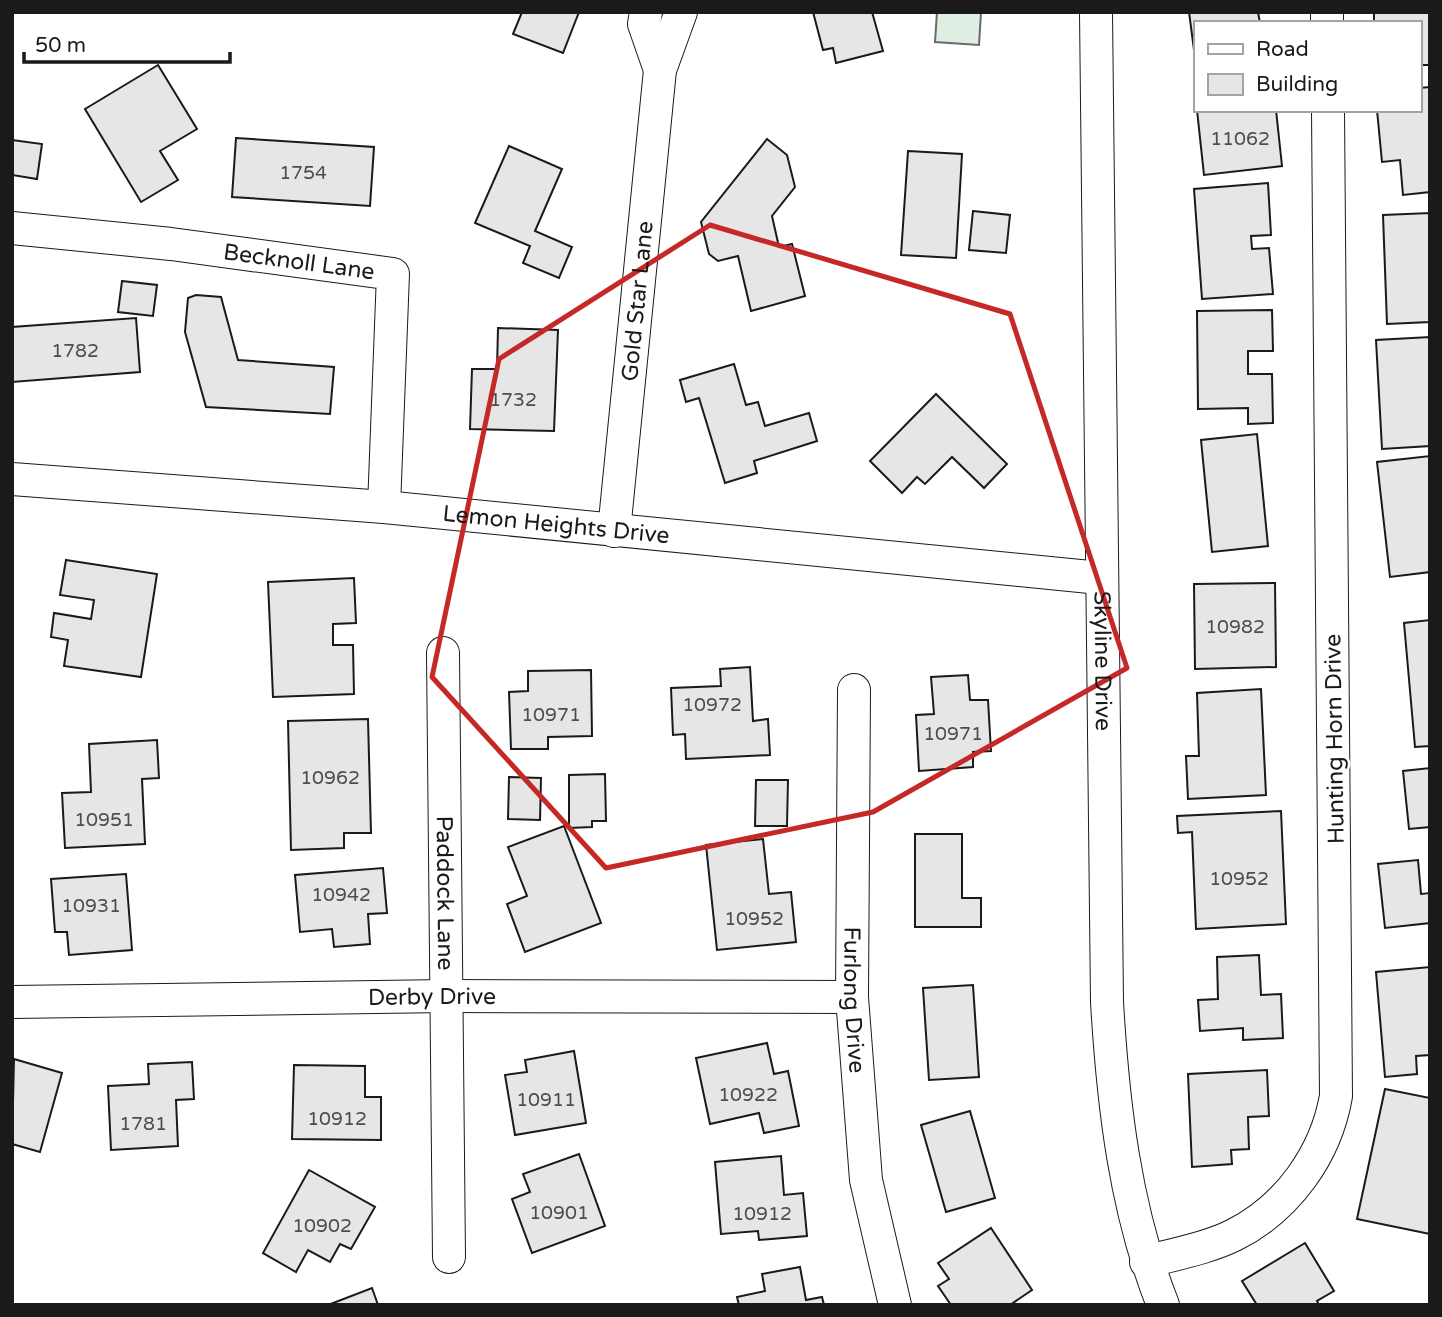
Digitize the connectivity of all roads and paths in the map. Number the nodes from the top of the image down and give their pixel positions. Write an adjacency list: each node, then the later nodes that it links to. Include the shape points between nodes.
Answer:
1 (646, 12): 4 (street, via 644,24)
2 (681, 12): 4 (street)
3 (1096, 12): 10 (street, Skyline Drive)
4 (660, 70): 9 (street, Gold Star Lane)
5 (1328, 112): 17 (street, Hunting Horn Drive, via 1336,1096 1330,1126 1312,1161 1289,1193 1265,1215 1233,1235)
6 (12, 228): 8 (street, Becknoll Lane, via 393,274)
7 (12, 479): 8 (street, Lemon Heights Drive)
8 (384, 508): 9 (street, Lemon Heights Drive)
9 (614, 531): 10 (street, Lemon Heights Drive)
10 (1100, 578): 17 (street, Skyline Drive, via 1111,1071 1122,1152)
11 (443, 653): 13 (street, Paddock Lane)
12 (854, 690): 14 (street, Furlong Drive)
13 (446, 996): 14 (street, Derby Drive); 15 (street, Derby Drive); 16 (street, Paddock Lane)
14 (852, 997): 18 (street, Furlong Drive, via 866,1180)
15 (12, 1002)
16 (449, 1257)
17 (1146, 1262): 19 (street, Skyline Drive)
18 (895, 1305)
19 (1163, 1305)

